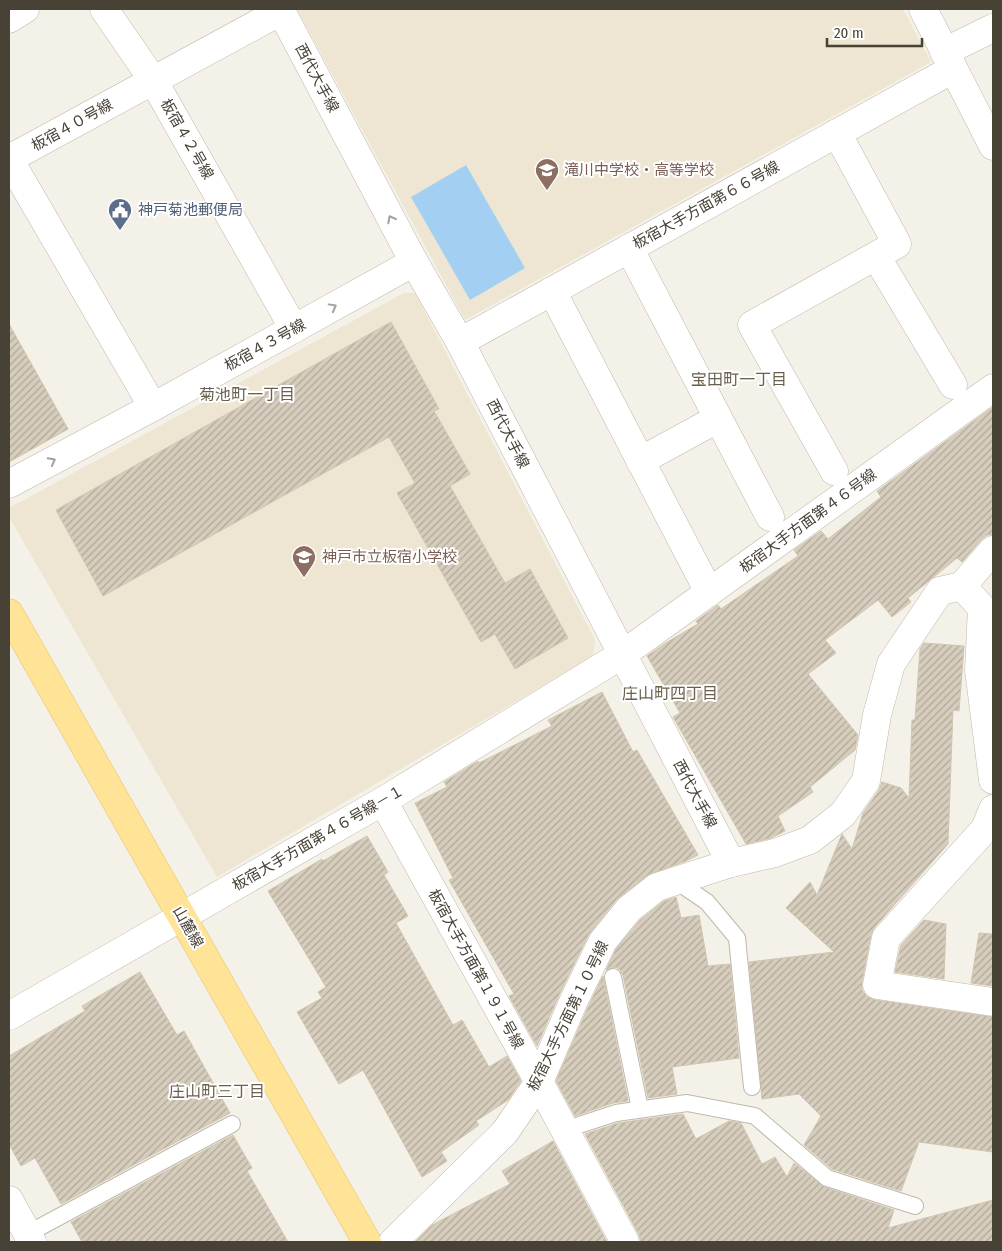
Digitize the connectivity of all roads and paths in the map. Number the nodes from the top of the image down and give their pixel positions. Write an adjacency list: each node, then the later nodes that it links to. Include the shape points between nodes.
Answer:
1 (25, 9): 5 (street)
2 (104, 9): 8 (street, 板宿４２号線)
3 (923, 9): 7 (street)
4 (281, 10): 8 (street, 板宿４０号線); 14 (street, 西代大手線, one-way to 4)
5 (9, 18)
6 (993, 28): 7 (street, 板宿大手方面第６６号線)
7 (948, 60): 9 (street, 板宿大手方面第６６号線); 10 (street)
8 (153, 80): 11 (street, 板宿４０号線); 16 (street, 板宿４２号線)
9 (837, 133): 12 (street, 板宿大手方面第６６号線); 13 (street, via 897,244)
10 (993, 146)
11 (9, 159): 20 (street, 板宿４０号線)
12 (629, 248): 15 (street, 板宿大手方面第６６号線); 25 (street)
13 (876, 256): 18 (street); 23 (street, via 752,325)
14 (414, 262): 16 (street, 板宿４３号線, one-way to 14); 17 (street, 西代大手線)
15 (552, 291): 17 (street, 板宿大手方面第６６号線); 22 (street)
16 (294, 329): 20 (street, 板宿４３号線)
17 (460, 342): 30 (street, 西代大手線)
18 (953, 385)
19 (993, 388): 28 (street, 板宿大手方面第４６号線)
20 (153, 407): 24 (street, 板宿４３号線, one-way to 20)
21 (706, 425): 22 (street)
22 (640, 461): 28 (street)
23 (834, 471)
24 (9, 484)
25 (770, 517)
26 (993, 550): 27 (street)
27 (962, 586): 31 (street, via 982,608 979,670); 34 (street, 板宿大手方面第１０号線, via 940,591 891,664 877,715 866,781 843,814 810,840 775,854)
28 (709, 592): 30 (street, 板宿大手方面第４６号線)
29 (9, 613): 36 (main road, 山麓線)
30 (623, 654): 32 (street, 板宿大手方面第４６号線－１); 34 (street, 西代大手線)
31 (993, 780)
32 (383, 802): 36 (street, 板宿大手方面第４６号線－１); 40 (street, 板宿大手方面第１９１号線)
33 (993, 810): 38 (street, via 985,829 886,938 877,985)
34 (732, 863): 35 (street, 板宿大手方面第１０号線)
35 (676, 881): 40 (street, 板宿大手方面第１０号線, via 657,887 629,909 603,941); 41 (lane, via 707,902 737,938)
36 (182, 916): 39 (street, 板宿大手方面第４６号線－１); 48 (main road, 山麓線)
37 (613, 977): 42 (lane)
38 (993, 1002)
39 (9, 1016)
40 (539, 1082): 44 (street, 板宿大手方面第１９１号線); 49 (street, 板宿大手方面第１０号線, via 504,1132)
41 (752, 1087)
42 (640, 1109): 44 (lane, via 616,1113); 46 (lane, via 686,1103 755,1116 826,1178)
43 (232, 1124): 47 (lane)
44 (564, 1130): 50 (street, 板宿大手方面第１９１号線)
45 (9, 1200): 47 (street)
46 (915, 1206)
47 (29, 1238)
48 (367, 1242)
49 (393, 1242)
50 (625, 1242)

